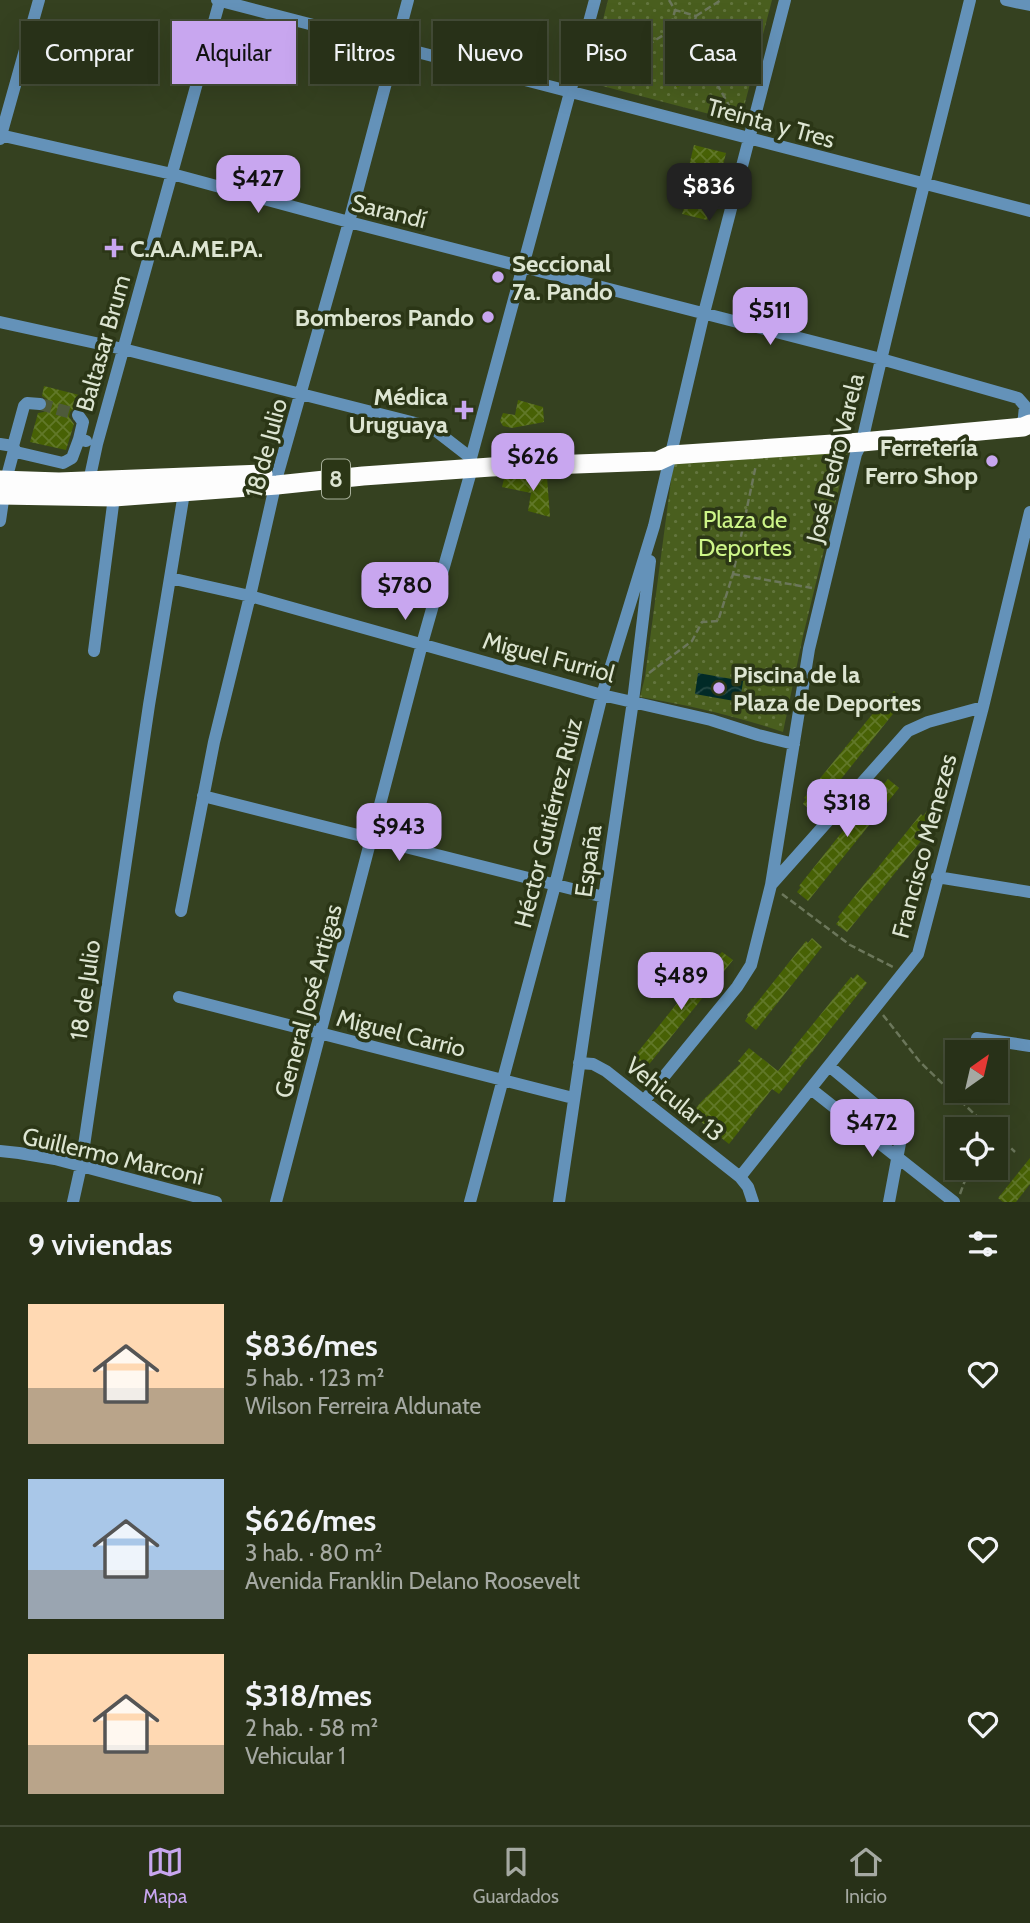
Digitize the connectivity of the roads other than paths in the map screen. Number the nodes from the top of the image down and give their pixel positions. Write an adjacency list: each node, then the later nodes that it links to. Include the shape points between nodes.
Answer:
1 (39, 0): 14 (street)
2 (219, 0): 10 (street, Treinta y Tres); 16 (street, Baltasar Brum)
3 (408, 0): 9 (street, 18 de Julio)
4 (595, 0): 13 (street, General José Artigas)
5 (785, 0): 15 (street, Héctor Gutiérrez Ruiz)
6 (970, 0): 17 (street, José Pedro Varela)
7 (1006, 0): 8 (street)
8 (1030, 5)
9 (403, 21)
10 (310, 24)
11 (419, 53): 13 (street, Treinta y Tres)
12 (386, 84): 19 (street, 18 de Julio)
13 (570, 93): 15 (street, Treinta y Tres); 20 (street, General José Artigas)
14 (0, 136): 16 (street, Sarandí)
15 (748, 138): 17 (street, Treinta y Tres); 21 (street, Héctor Gutiérrez Ruiz)
16 (172, 174): 19 (street, Sarandí); 23 (street, Baltasar Brum)
17 (925, 185): 18 (street, Treinta y Tres); 24 (street, José Pedro Varela)
18 (1030, 211)
19 (349, 222): 20 (street, Sarandí); 25 (street, 18 de Julio)
20 (523, 267): 21 (street, Sarandí); 34 (street, General José Artigas)
21 (704, 313): 24 (street, Sarandí); 33 (street, Héctor Gutiérrez Ruiz)
22 (0, 322): 23 (street)
23 (123, 349): 25 (street); 31 (street, Baltasar Brum)
24 (881, 359): 28 (street, Sarandí, via 1018,398 1025,406); 30 (street, José Pedro Varela)
25 (301, 396): 34 (street, via 430,427); 36 (street, 18 de Julio)
26 (40, 404): 32 (street, via 24,406)
27 (78, 415): 29 (street, via 83,422)
28 (1027, 425): 30 (highway, 8)
29 (79, 439): 31 (street); 35 (street)
30 (862, 442): 33 (highway, 8); 51 (street, José Pedro Varela, via 809,649)
31 (97, 444): 38 (street, Baltasar Brum)
32 (9, 446): 35 (street); 37 (street)
33 (671, 455): 34 (highway, 8, via 657,461); 43 (street, Héctor Gutiérrez Ruiz)
34 (472, 463): 36 (highway, 8); 46 (street, General José Artigas)
35 (61, 472): 37 (highway, 8); 38 (highway, 8)
36 (277, 479): 38 (highway, 8); 39 (highway, 8); 45 (street, 18 de Julio)
37 (3, 488): 38 (highway, 8); 42 (street)
38 (88, 488): 40 (highway, 8)
39 (184, 492): 40 (highway, 8); 44 (street, 18 de Julio)
40 (114, 497): 47 (street)
41 (1030, 512): 50 (street, Francisco Menezes)
42 (0, 521)
43 (654, 526): 48 (street, Héctor Gutiérrez Ruiz); 49 (street, España)
44 (170, 578): 45 (street, Miguel Furriol); 72 (street, 18 de Julio)
45 (250, 596): 46 (street, Miguel Furriol); 52 (street, 18 de Julio)
46 (422, 644): 48 (street, Miguel Furriol); 53 (street, General José Artigas)
47 (93, 651)
48 (603, 695): 49 (street, Miguel Furriol); 55 (street, Héctor Gutiérrez Ruiz)
49 (633, 701): 51 (street, Miguel Furriol); 58 (street, España)
50 (983, 707): 54 (street, Francisco Menezes); 56 (street, via 908,731)
51 (794, 744): 56 (street, José Pedro Varela)
52 (203, 796): 53 (street); 59 (street, 18 de Julio)
53 (372, 840): 55 (street); 61 (street, General José Artigas)
54 (937, 877): 57 (street); 65 (street, Francisco Menezes, via 918,954)
55 (555, 884): 58 (street); 66 (street, Héctor Gutiérrez Ruiz)
56 (771, 885): 69 (street, José Pedro Varela, via 751,965)
57 (1030, 892)
58 (604, 897): 64 (street, España)
59 (181, 911)
60 (178, 997): 61 (street, Miguel Carrio)
61 (321, 1035): 66 (street, Miguel Carrio); 76 (street, General José Artigas)
62 (977, 1038): 63 (street)
63 (1030, 1045)
64 (579, 1063): 68 (street, España); 69 (street, Vehicular 13, via 606,1071)
65 (829, 1066): 67 (street, Francisco Menezes); 71 (street, via 900,1124)
66 (502, 1080): 68 (street, Miguel Carrio); 77 (street, Héctor Gutiérrez Ruiz)
67 (811, 1088): 71 (street); 73 (street, Francisco Menezes)
68 (573, 1098): 78 (street, España)
69 (644, 1101): 73 (street, Vehicular 13)
70 (0, 1152): 72 (street, Guillermo Marconi)
71 (897, 1158): 80 (street); 81 (street)
72 (81, 1166): 74 (street, 18 de Julio); 75 (street, Guillermo Marconi)
73 (740, 1177): 79 (street)
74 (73, 1202)
75 (216, 1202)
76 (276, 1202)
77 (470, 1202)
78 (559, 1202)
79 (753, 1202)
80 (889, 1202)
81 (955, 1202)

